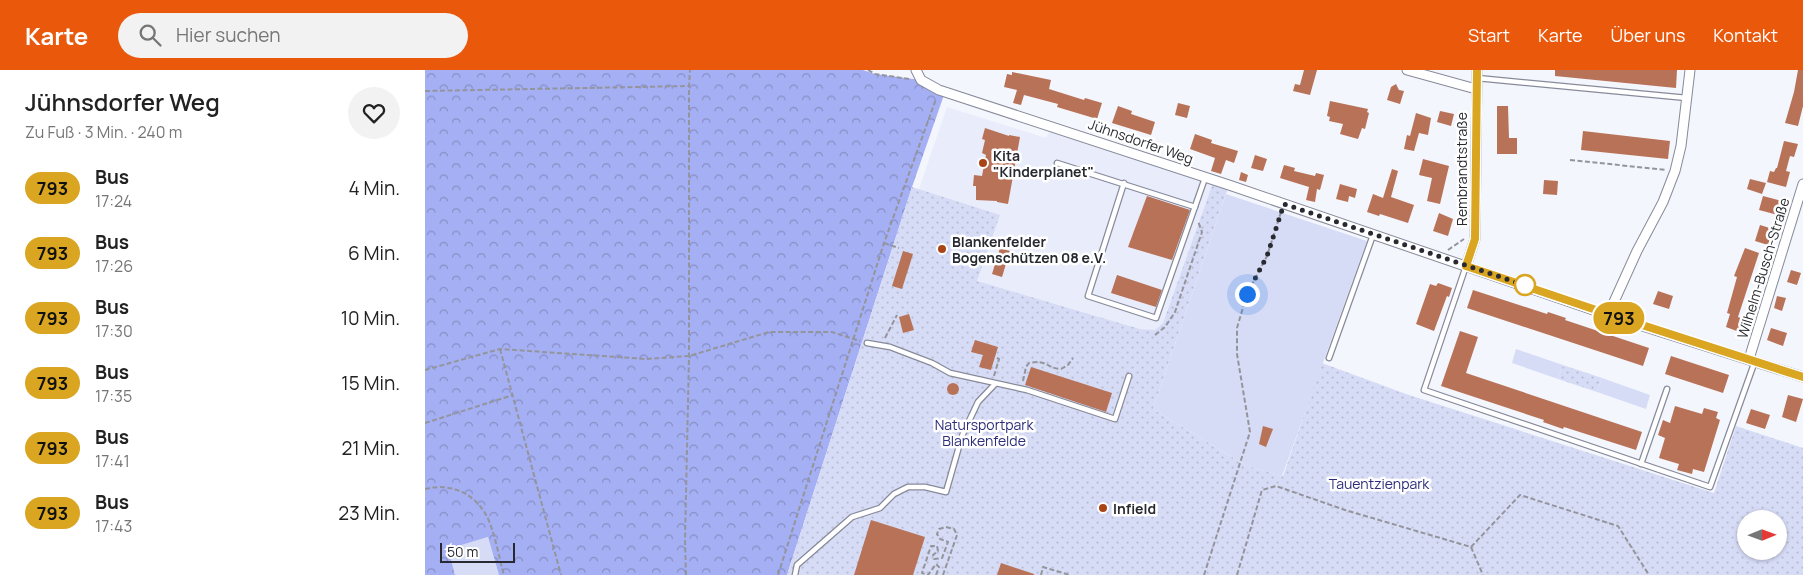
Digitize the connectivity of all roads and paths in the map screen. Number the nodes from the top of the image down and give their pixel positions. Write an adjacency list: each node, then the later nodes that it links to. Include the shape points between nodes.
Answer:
1 (690, 70): 8 (path)
2 (868, 70): 7 (path, via 875,74)
3 (916, 70): 7 (street)
4 (1407, 70): 9 (street)
5 (1690, 70): 12 (street)
6 (1477, 74): 9 (street, Rembrandtstraße); 12 (lane)
7 (921, 80): 10 (street, Jühnsdorfer Weg)
8 (689, 86): 11 (path); 33 (path)
9 (1475, 89): 25 (street, Rembrandtstraße, via 1475,239)
10 (939, 90): 16 (street, Jühnsdorfer Weg); 23 (path)
11 (425, 91)
12 (1687, 98): 15 (street)
13 (1569, 160): 15 (path)
14 (1057, 162): 17 (lane)
15 (1675, 171): 26 (street)
16 (1205, 178): 19 (street, Jühnsdorfer Weg); 20 (lane)
17 (1124, 183): 20 (lane); 20 (lane, via 1088,296 1156,318)
18 (1803, 187): 37 (street, Wilhelm-Busch-Straße)
19 (1284, 204): 22 (street, Jühnsdorfer Weg); 58 (path, via 1267,256 1247,294 1237,328 1237,354 1250,432)
20 (1195, 207)
21 (1195, 218): 28 (path, via 1203,232 1175,312)
22 (1373, 235): 25 (street, Jühnsdorfer Weg); 36 (lane)
23 (884, 243): 24 (path); 29 (path)
24 (899, 248)
25 (1466, 266): 26 (street, Jühnsdorfer Weg); 46 (lane, via 1424,390)
26 (1608, 314): 37 (street, Jühnsdorfer Weg)
27 (897, 315): 31 (path, via 885,338)
28 (1155, 335)
29 (854, 339): 30 (path); 33 (path, via 832,332 769,332); 52 (path)
30 (867, 343): 31 (lane)
31 (889, 347): 41 (lane, via 950,373)
32 (500, 349): 33 (path, via 647,359); 38 (path); 44 (path)
33 (689, 356): 51 (path)
34 (995, 357): 41 (path, via 999,359)
35 (1073, 358): 43 (path, via 1061,369 1045,362 1029,363 1023,376)
36 (1329, 358)
37 (1752, 360): 40 (street, Jühnsdorfer Weg); 46 (lane, via 1710,487)
38 (425, 370)
39 (1129, 376): 43 (lane, via 1115,419)
40 (1803, 377)
41 (994, 383): 43 (lane); 53 (lane, via 978,402 962,436 946,492 908,487 894,494 881,508 852,517 797,565)
42 (1667, 388): 46 (lane)
43 (1023, 389)
44 (513, 395): 45 (path); 50 (path)
45 (425, 423)
46 (1641, 464)
47 (425, 489): 49 (path, via 452,488 474,498 489,521)
48 (1471, 547): 59 (path, via 1276,486 1262,490); 60 (path); 61 (path, via 1520,496 1618,526)
49 (504, 575)
50 (561, 575)
51 (685, 575)
52 (778, 575)
53 (795, 575)
54 (937, 575): 55 (path, via 939,567 936,564 928,575 922,573 931,546 937,546 934,558 942,558 948,542 937,534 939,529 946,527 954,529 957,536)
55 (943, 575)
56 (1041, 575): 57 (path, via 1043,568)
57 (1069, 575)
58 (1204, 575)
59 (1237, 575)
60 (1483, 575)
61 (1649, 575)

